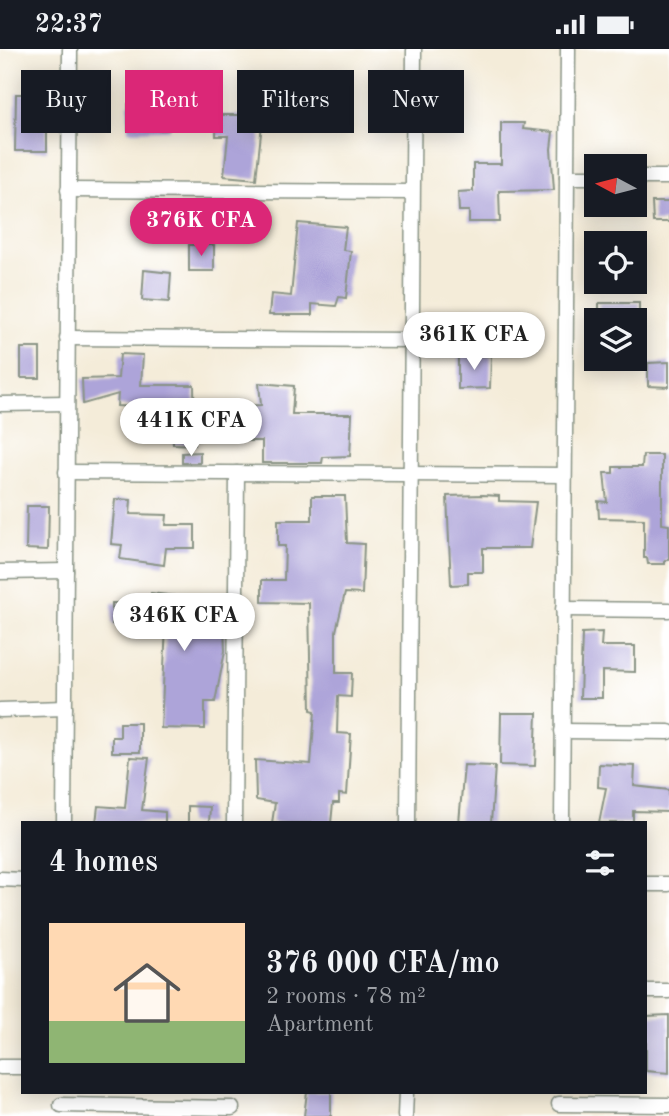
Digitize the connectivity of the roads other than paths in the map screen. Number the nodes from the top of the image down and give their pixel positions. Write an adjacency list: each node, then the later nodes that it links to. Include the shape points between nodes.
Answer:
1 (70, 49): 8 (street)
2 (414, 49): 9 (street)
3 (568, 49): 4 (street)
4 (567, 177): 5 (street); 17 (street)
5 (584, 177)
6 (648, 177): 7 (street)
7 (669, 177)
8 (68, 190): 9 (street); 10 (street)
9 (412, 192): 11 (street)
10 (67, 338): 11 (street); 12 (street)
11 (411, 339): 16 (street)
12 (66, 403): 13 (street); 14 (street)
13 (0, 404)
14 (66, 472): 15 (street); 18 (street)
15 (237, 473): 16 (street); 27 (street)
16 (410, 474): 17 (street); 28 (street)
17 (564, 475): 20 (street)
18 (65, 571): 19 (street); 22 (street)
19 (0, 572)
20 (563, 610): 21 (street); 24 (street)
21 (669, 610)
22 (65, 708): 23 (street); 26 (street)
23 (0, 710)
24 (562, 731): 25 (street); 29 (street)
25 (669, 732)
26 (64, 821)
27 (234, 821)
28 (408, 821)
29 (562, 821)
30 (0, 880): 31 (street)
31 (21, 880)
32 (647, 884): 33 (street)
33 (669, 884)
34 (647, 991): 35 (street)
35 (669, 991)
36 (0, 1067): 37 (street)
37 (21, 1067)
38 (232, 1094): 43 (street)
39 (405, 1094): 44 (street)
40 (61, 1104): 43 (street)
41 (559, 1104): 42 (street)
42 (669, 1105)
43 (232, 1112)
44 (405, 1116)

